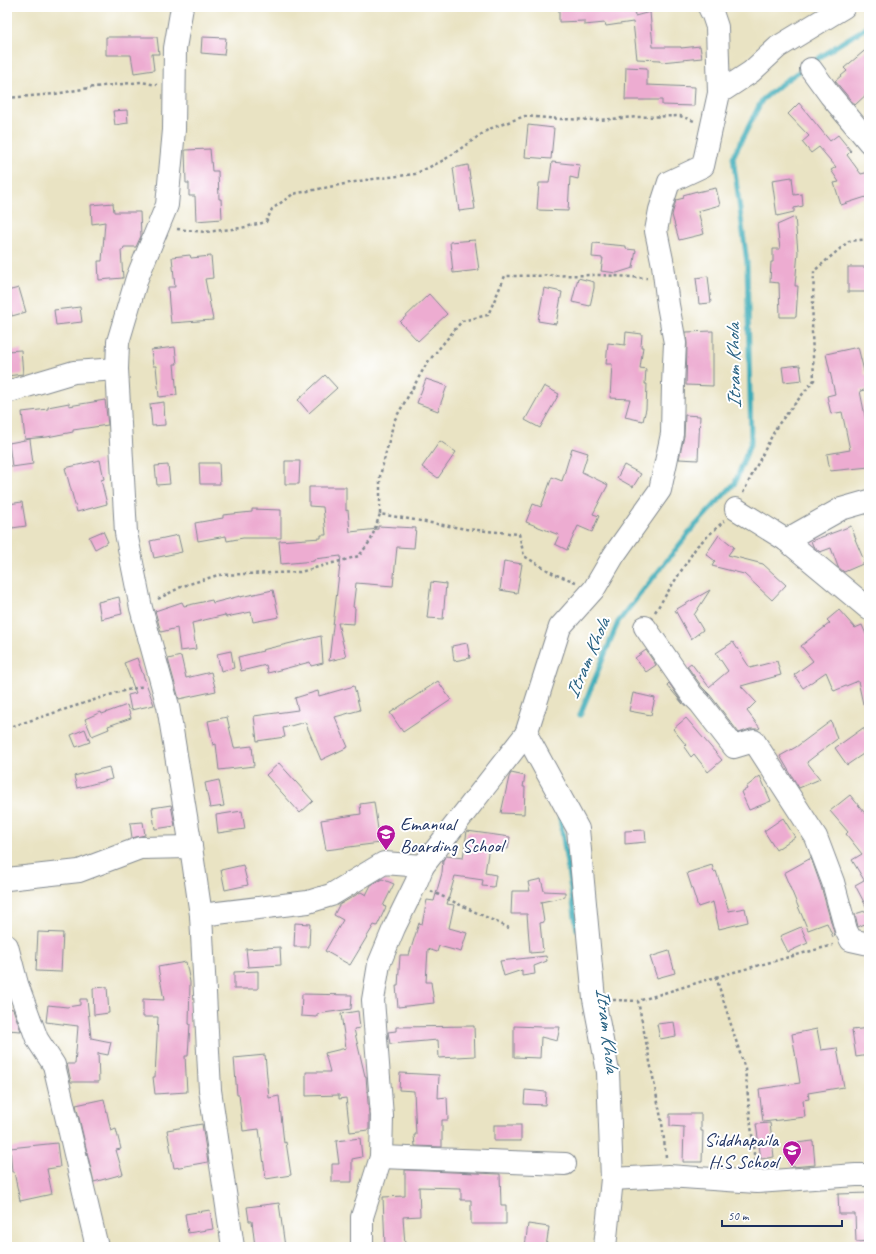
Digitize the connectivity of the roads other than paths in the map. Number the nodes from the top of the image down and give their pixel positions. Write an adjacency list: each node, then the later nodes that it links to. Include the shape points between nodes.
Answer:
1 (182, 7): 7 (street, via 175,48 174,130 167,205 137,278 118,342)
2 (709, 7): 5 (street, via 717,28)
3 (844, 7): 5 (street, via 778,47 751,72)
4 (811, 69): 6 (street)
5 (719, 93): 14 (street, via 703,166 669,182 656,232 675,343 672,434 660,490 614,555 594,589 560,627)
6 (869, 142)
7 (117, 369): 8 (street, via 74,372); 15 (street, via 126,533 141,608 168,706)
8 (7, 392)
9 (869, 501): 11 (street, via 841,509)
10 (736, 509): 11 (street)
11 (786, 540): 12 (street)
12 (869, 609)
13 (646, 628): 19 (street, via 692,695 734,747 754,741 816,837 833,882 846,930)
14 (526, 734): 16 (street); 24 (street, via 578,828 594,999 608,1072)
15 (191, 847): 17 (street, via 140,848 79,871); 18 (street)
16 (420, 875): 18 (street, via 384,863 331,895 308,902); 21 (street, via 378,964 373,1000 382,1116)
17 (7, 879)
18 (201, 914): 26 (street, via 210,1090)
19 (860, 942)
20 (7, 946): 25 (street, via 17,984 37,1039 54,1066)
21 (381, 1157): 22 (street); 27 (street, via 362,1217)
22 (565, 1164)
23 (869, 1176): 24 (street, via 757,1182 668,1176)
24 (612, 1179): 28 (street)
25 (97, 1247)
26 (234, 1247)
27 (362, 1247)
28 (605, 1247)

